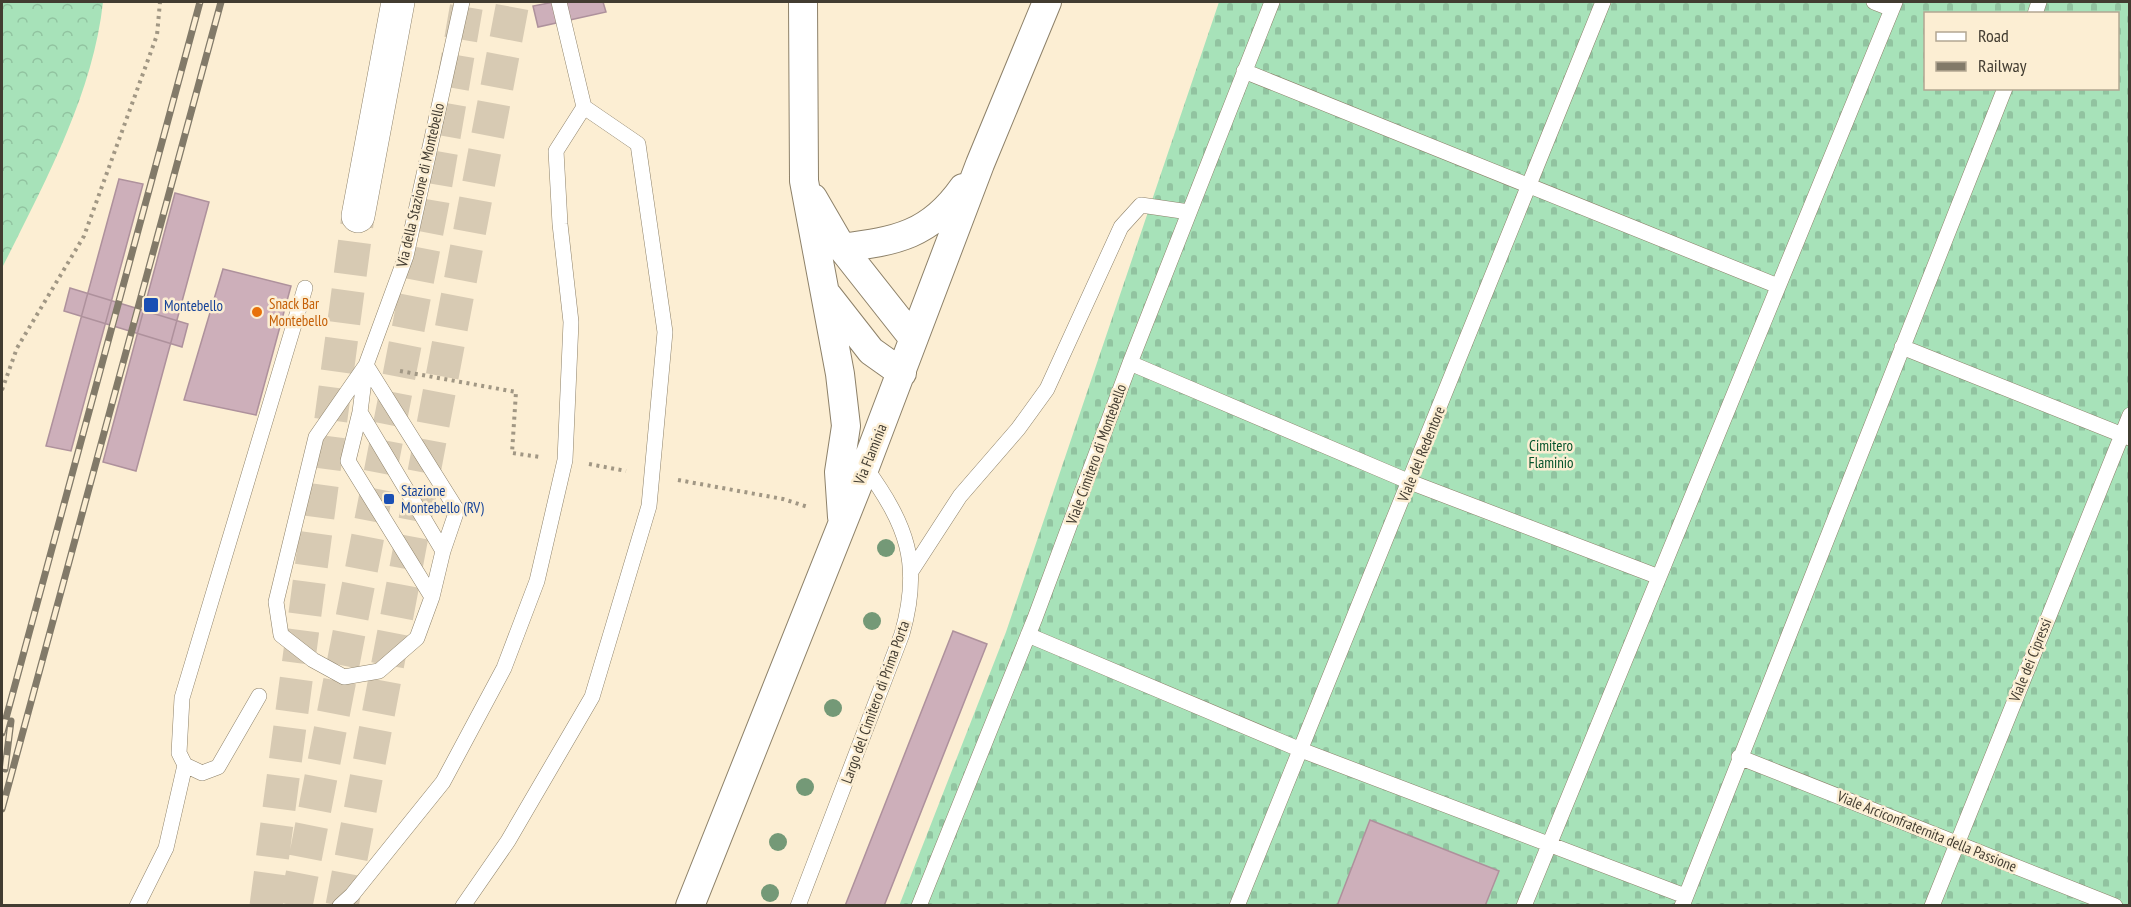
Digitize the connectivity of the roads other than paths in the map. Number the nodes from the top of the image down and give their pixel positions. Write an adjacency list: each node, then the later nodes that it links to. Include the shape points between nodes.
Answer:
1 (398, 2): 17 (highway)
2 (462, 2): 25 (lane, Via della Stazione di Montebello, via 406,256)
3 (559, 2): 12 (lane)
4 (802, 2): 14 (street)
5 (1047, 2): 13 (street, Via Flaminia)
6 (1272, 2): 10 (lane, Viale Cimitero di Montebello)
7 (1603, 2): 15 (lane, Viale del Redentore)
8 (1874, 2): 9 (lane)
9 (1893, 5): 19 (lane)
10 (1245, 71): 15 (lane); 16 (lane, Viale Cimitero di Montebello)
11 (2004, 90): 23 (lane)
12 (584, 107): 46 (lane, via 556,151 571,322 566,460 537,581 504,668 443,782); 47 (lane, via 638,144 665,332 654,476 649,506 592,698 508,841)
13 (980, 164): 18 (street, via 941,215 918,232 882,243); 22 (street, Via Flaminia)
14 (804, 181): 18 (street); 21 (street)
15 (1529, 186): 19 (lane); 31 (lane, Viale del Redentore)
16 (1189, 212): 24 (lane, Viale Cimitero di Montebello); 34 (lane, via 1142,205 1121,226 1047,389 960,496)
17 (358, 216)
18 (842, 248): 22 (street)
19 (1778, 286): 35 (lane)
20 (304, 288): 41 (lane, via 182,698 179,753)
21 (824, 290): 26 (street, via 871,351); 32 (street, via 846,426 839,472)
22 (913, 338): 26 (street, Via Flaminia)
23 (1902, 347): 29 (lane); 40 (lane)
24 (1130, 363): 31 (lane); 37 (lane, Viale Cimitero di Montebello)
25 (366, 365): 27 (lane); 33 (lane, via 457,510); 36 (lane, via 316,437 276,602 281,634 313,660 344,677 379,671 417,638)
26 (902, 373): 30 (street, Via Flaminia)
27 (360, 412): 33 (lane); 36 (lane, via 348,461)
28 (2130, 415): 29 (lane, Viale dei Cipressi)
29 (2126, 436): 42 (lane, Viale dei Cipressi)
30 (865, 467): 32 (street, Via Flaminia); 34 (lane, Largo del Cimitero di Prima Porta, via 888,498 904,532)
31 (1410, 482): 35 (lane); 39 (lane, Viale del Redentore)
32 (842, 522): 48 (street, Via Flaminia)
33 (443, 550): 36 (lane)
34 (912, 570): 49 (lane, Largo del Cimitero di Prima Porta, via 911,601 902,634)
35 (1659, 577): 43 (lane)
36 (432, 597)
37 (1028, 635): 39 (lane); 50 (lane, Viale Cimitero di Montebello)
38 (258, 696): 41 (lane, via 218,767 202,773)
39 (1301, 750): 43 (lane); 51 (lane, Viale del Redentore)
40 (1739, 757): 42 (lane, Viale Arciconfraternita della Passione); 44 (lane)
41 (185, 765): 45 (lane, via 166,848)
42 (1957, 843): 53 (lane, Viale dei Cipressi); 54 (lane, Viale Arciconfraternita della Passione)
43 (1548, 844): 44 (lane); 52 (lane)
44 (1684, 901)
45 (137, 906)
46 (340, 906)
47 (463, 906)
48 (690, 906)
49 (798, 906)
50 (919, 906)
51 (1237, 906)
52 (1524, 906)
53 (1932, 906)
54 (2115, 906)

